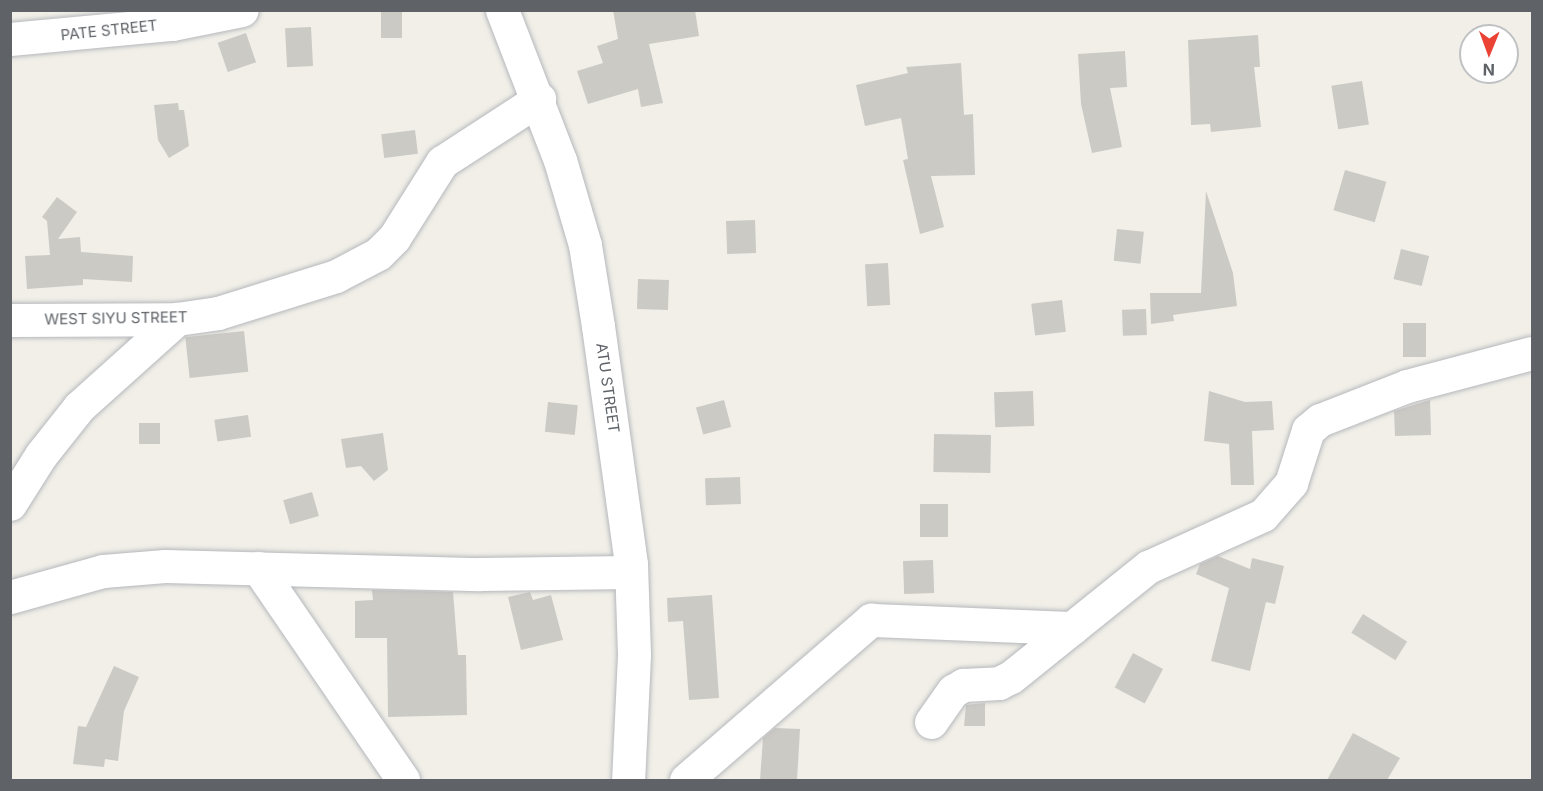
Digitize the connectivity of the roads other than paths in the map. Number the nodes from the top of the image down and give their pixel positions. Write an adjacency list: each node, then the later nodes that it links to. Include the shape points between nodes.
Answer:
1 (242, 10): 3 (street, PATE STREET, via 172,24)
2 (502, 10): 4 (street, ATU STREET)
3 (10, 39)
4 (539, 99): 5 (street, WEST SIYU STREET, via 442,162 409,220 378,254 336,276); 10 (street, ATU STREET, via 585,245)
5 (177, 319): 6 (street, WEST SIYU STREET); 8 (street, via 79,407 41,454)
6 (10, 320)
7 (1533, 353): 12 (street, via 1407,386 1320,420 1308,430 1291,483 1263,515 1148,567)
8 (10, 504)
9 (258, 568): 10 (street); 11 (street, via 165,566 103,571); 14 (street)
10 (631, 572): 15 (street, ATU STREET, via 634,655)
11 (10, 597)
12 (1072, 628): 13 (street, via 1011,677 999,683 963,684 953,691); 16 (street, via 871,620)
13 (931, 722)
14 (403, 780)
15 (628, 780)
16 (686, 780)

